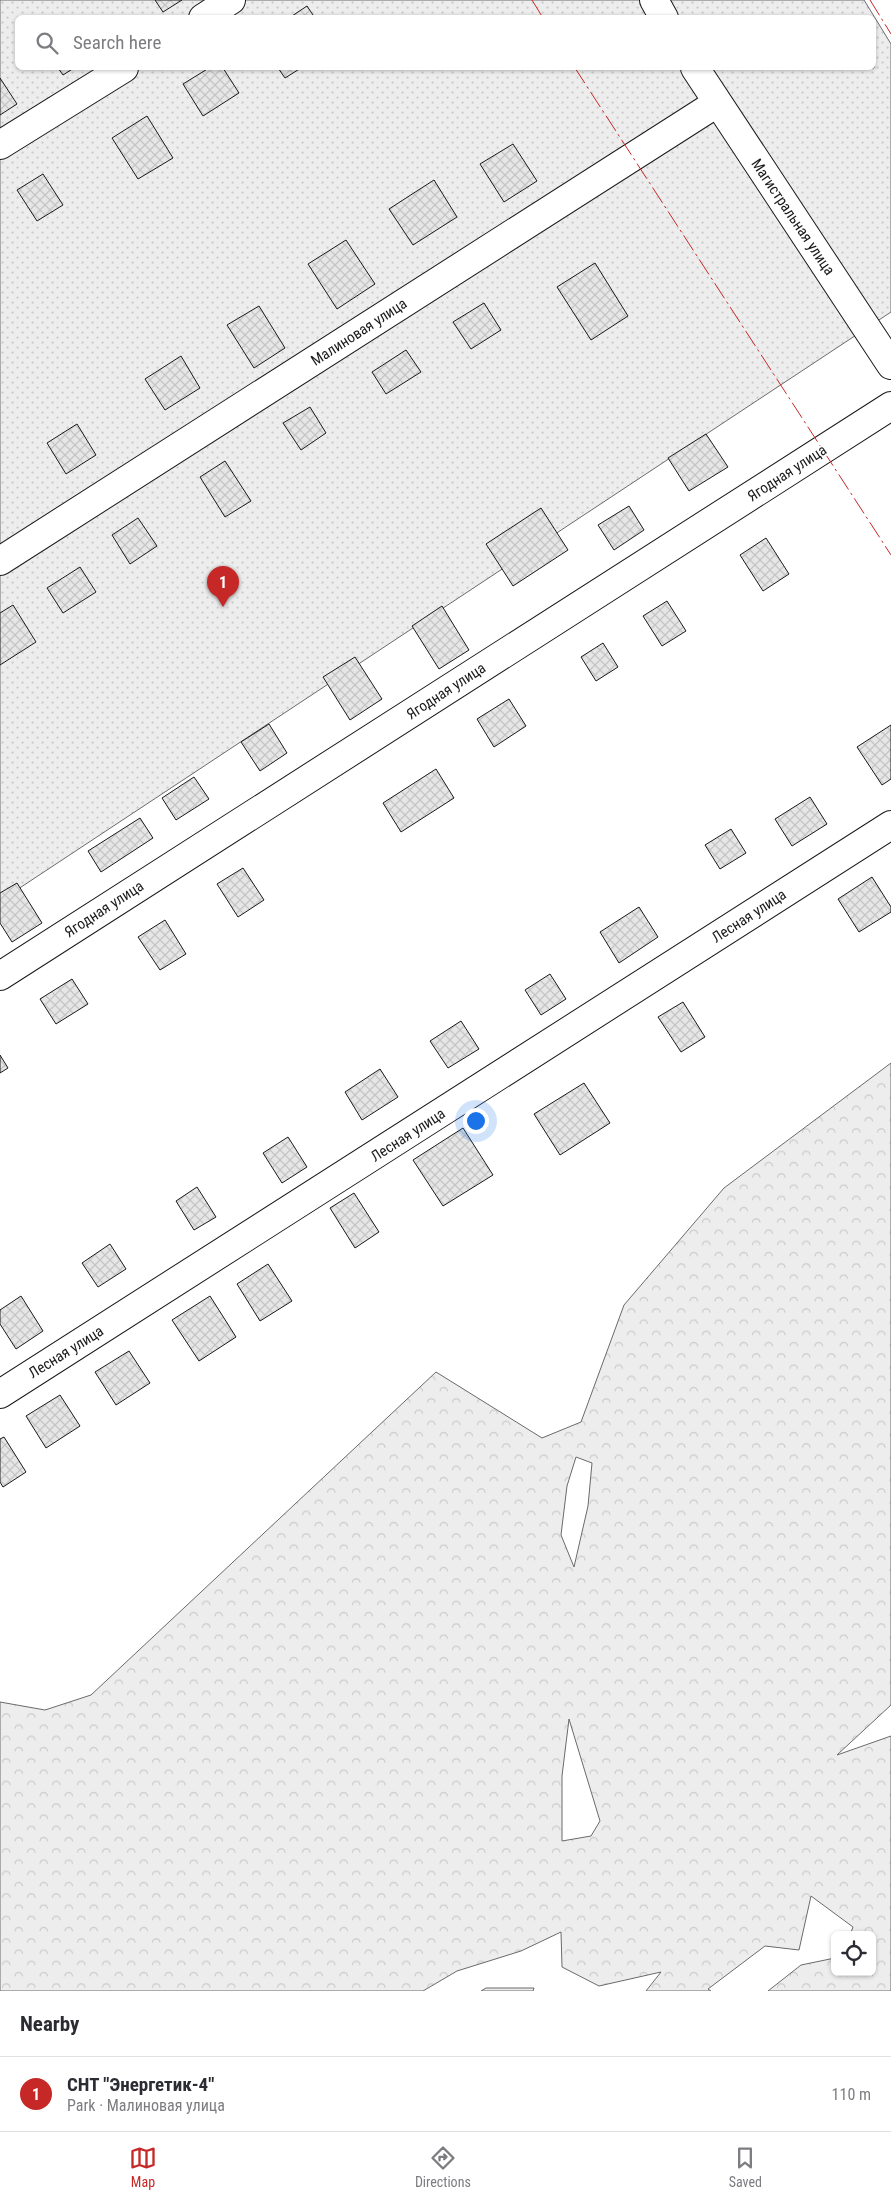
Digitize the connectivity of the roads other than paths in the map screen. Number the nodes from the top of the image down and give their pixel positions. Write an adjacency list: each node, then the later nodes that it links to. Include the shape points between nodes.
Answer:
1 (231, 0): 3 (street)
2 (654, 0): 4 (street)
3 (208, 15)
4 (662, 15)
5 (121, 70): 8 (street)
6 (696, 70): 7 (street, Магистральная улица)
7 (717, 103): 9 (street, Магистральная улица); 11 (street, Малиновая улица)
8 (0, 145)
9 (891, 365)
10 (891, 406): 13 (street, Ягодная улица)
11 (0, 561)
12 (891, 825): 14 (street, Лесная улица)
13 (0, 976)
14 (0, 1394)

